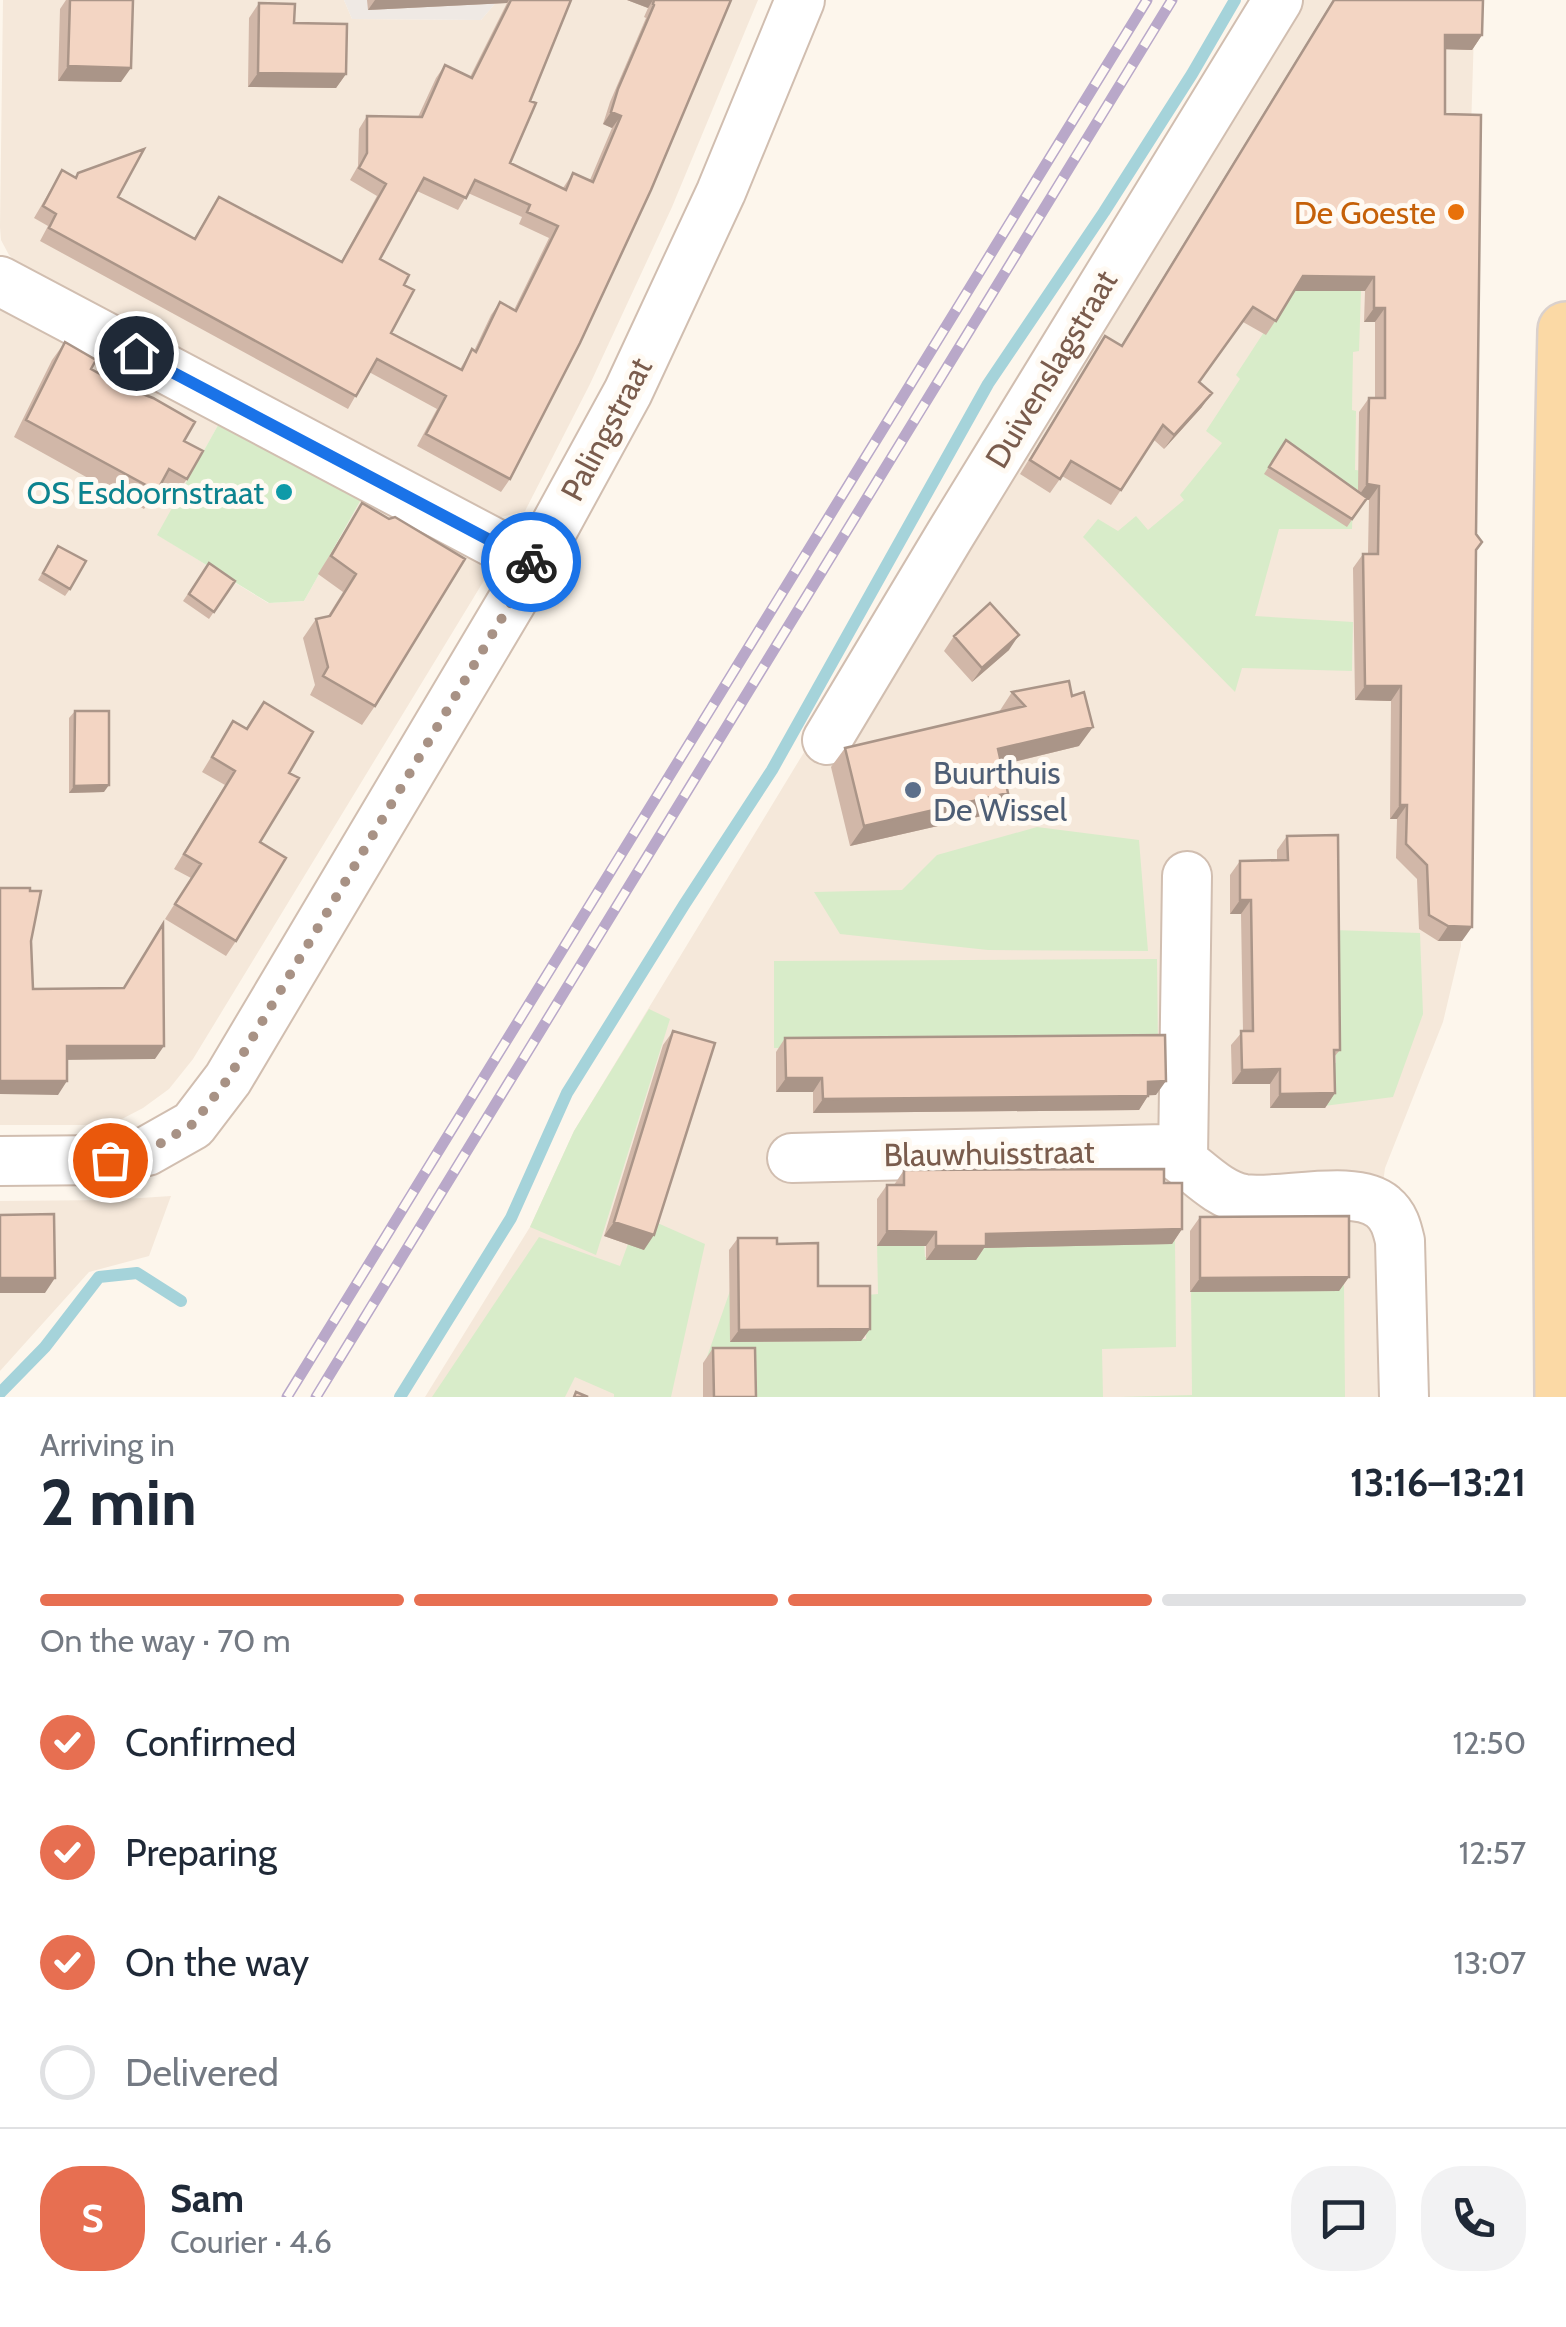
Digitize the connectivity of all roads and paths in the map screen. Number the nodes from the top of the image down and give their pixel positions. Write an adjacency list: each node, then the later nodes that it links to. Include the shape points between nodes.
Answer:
1 (800, 0): 6 (street, Palingstraat, via 628,392)
2 (1278, 0): 7 (street, Duivenslagstraat)
3 (0, 281): 6 (street)
4 (1566, 330): 5 (main road)
5 (1564, 493): 13 (main road)
6 (534, 564): 11 (street, Palingstraat, via 228,1079 193,1124 148,1151 110,1160)
7 (827, 740)
8 (1188, 876): 10 (street)
9 (792, 1158): 10 (street, Blauwhuisstraat, via 1165,1150)
10 (1183, 1158): 12 (street, via 1212,1185 1242,1199 1361,1196 1382,1205 1400,1241)
11 (0, 1161)
12 (1404, 1397)
13 (1563, 1397)

